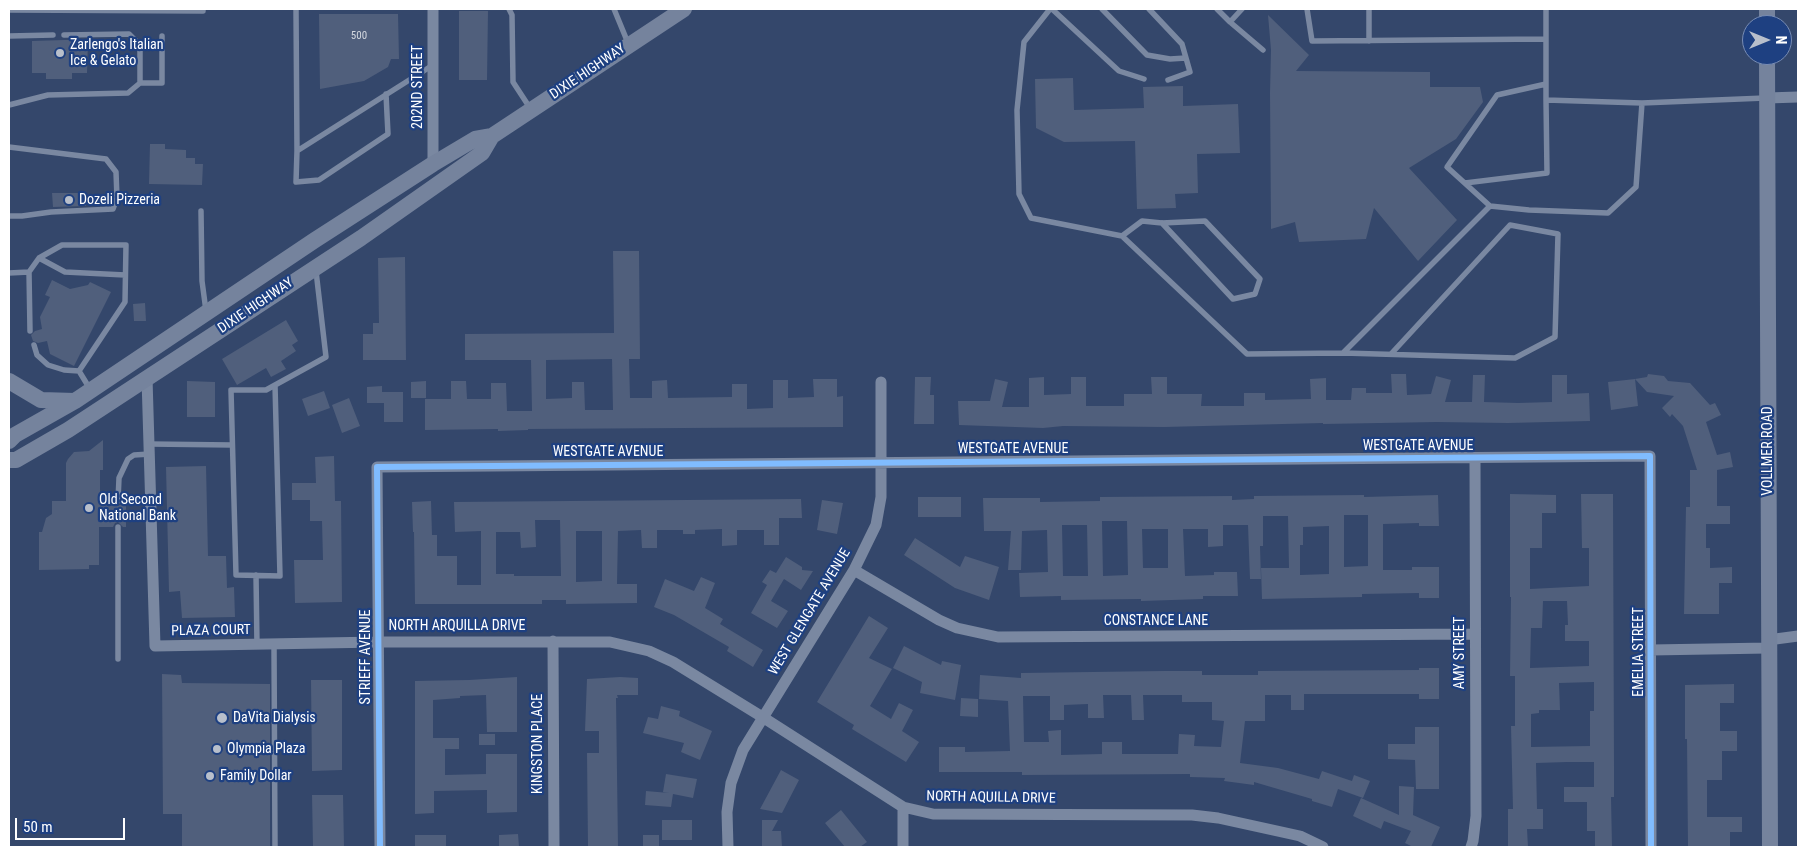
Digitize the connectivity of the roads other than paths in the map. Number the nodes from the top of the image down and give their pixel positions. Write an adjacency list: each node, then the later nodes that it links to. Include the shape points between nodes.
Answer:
1 (203, 9): 15 (lane)
2 (296, 9): 41 (lane)
3 (433, 9): 26 (street, 202ND STREET)
4 (509, 9): 38 (lane, via 512,14 513,82)
5 (614, 9): 23 (lane)
6 (684, 9): 23 (main road, DIXIE HIGHWAY)
7 (1051, 9): 28 (lane, via 1119,71); 48 (lane, via 1024,42 1017,110 1018,194 1031,218)
8 (1102, 9): 25 (lane, via 1147,56)
9 (1148, 9): 25 (lane, via 1182,44)
10 (1217, 9): 16 (lane)
11 (1242, 9): 16 (lane)
12 (1307, 9): 22 (lane, via 1312,41)
13 (1369, 9): 22 (lane)
14 (1546, 9): 21 (lane)
15 (9, 10)
16 (1230, 22): 24 (lane)
17 (53, 35): 19 (lane)
18 (64, 35): 30 (lane, via 128,34 140,45)
19 (9, 36)
20 (162, 36): 30 (lane, via 162,83)
21 (1546, 40): 22 (lane); 31 (lane)
22 (1369, 41)
23 (629, 45): 38 (main road, DIXIE HIGHWAY)
24 (1263, 50)
25 (1186, 58): 29 (lane, via 1190,72)
26 (433, 65): 32 (lane); 42 (street, 202ND STREET)
27 (1767, 65): 33 (main road, VOLLMER ROAD)
28 (1144, 79)
29 (1168, 80)
30 (140, 83): 37 (lane, via 128,92 48,95)
31 (1546, 84): 35 (lane); 43 (lane, via 1497,95 1447,167)
32 (386, 94): 41 (lane); 41 (lane, via 388,134 319,180 296,182)
33 (1767, 98): 34 (street); 36 (lane); 83 (main road, VOLLMER ROAD)
34 (1798, 98)
35 (1546, 100): 36 (lane); 43 (lane, via 1547,173)
36 (1642, 103): 44 (lane, via 1636,187 1608,213)
37 (9, 105)
38 (532, 110): 39 (main road, DIXIE HIGHWAY)
39 (492, 136): 42 (main road, DIXIE HIGHWAY, via 475,139); 50 (main road, DIXIE HIGHWAY, via 482,153)
40 (9, 146): 46 (lane, via 106,159 116,172 117,198 113,209)
41 (297, 151)
42 (433, 164): 54 (main road, DIXIE HIGHWAY)
43 (1464, 183): 44 (lane)
44 (1490, 206): 57 (lane)
45 (201, 211): 54 (lane)
46 (9, 216)
47 (1162, 223): 47 (lane, via 1233,299 1255,294 1260,279 1205,221); 48 (lane, via 1142,221)
48 (1122, 236): 57 (lane, via 1247,354)
49 (39, 258): 51 (lane); 53 (lane, via 65,272); 53 (lane, via 62,245 126,245)
50 (316, 266): 60 (main road, DIXIE HIGHWAY); 63 (lane, via 326,357)
51 (29, 272): 52 (lane); 55 (lane)
52 (9, 273)
53 (125, 275): 59 (lane, via 125,302)
54 (206, 313): 64 (main road, DIXIE HIGHWAY)
55 (30, 331)
56 (34, 346): 59 (lane, via 37,355 48,364)
57 (1343, 353): 58 (lane)
58 (1390, 354): 58 (lane, via 1515,358 1555,337 1558,234 1510,225)
59 (79, 371): 64 (lane)
60 (147, 378): 68 (street, PLAZA COURT); 71 (main road, DIXIE HIGHWAY, via 68,430 16,460)
61 (9, 381): 65 (main road, via 41,400)
62 (881, 382): 72 (street, WEST GLENGATE AVENUE)
63 (275, 385): 67 (lane, via 266,390 231,390); 77 (lane, via 280,576)
64 (91, 390): 65 (main road, DIXIE HIGHWAY)
65 (75, 401): 66 (main road, DIXIE HIGHWAY)
66 (9, 440)
67 (232, 446): 68 (lane); 77 (lane, via 236,574)
68 (149, 449): 74 (lane, via 128,459 119,478); 84 (street, PLAZA COURT, via 155,646)
69 (1650, 456): 70 (street, WESTGATE AVENUE); 86 (street, EMELIA STREET)
70 (1475, 458): 72 (street, WESTGATE AVENUE); 78 (street, AMY STREET)
71 (9, 460)
72 (881, 463): 73 (street, WESTGATE AVENUE); 76 (street, WEST GLENGATE AVENUE, via 881,497 876,525)
73 (377, 467): 81 (street, STRIEFF AVENUE)
74 (118, 500)
75 (118, 527): 87 (lane)
76 (854, 570): 78 (street, CONSTANCE LANE, via 939,620 998,638); 88 (street, WEST GLENGATE AVENUE)
77 (256, 575): 84 (lane)
78 (1475, 634): 96 (street, AMY STREET, via 1476,816)
79 (1798, 636): 83 (street)
80 (552, 641): 81 (street, NORTH ARQUILLA DRIVE); 82 (street, NORTH ARQUILLA DRIVE); 92 (street, KINGSTON PLACE)
81 (379, 642): 85 (street, NORTH ARQUILLA DRIVE); 91 (street, STRIEFF AVENUE)
82 (610, 642): 88 (street, NORTH AQUILLA DRIVE, via 661,656)
83 (1768, 644): 86 (street); 98 (main road, VOLLMER ROAD)
84 (257, 645): 85 (street, PLAZA COURT)
85 (274, 645): 90 (lane)
86 (1651, 650): 97 (street, EMELIA STREET)
87 (118, 659)
88 (764, 718): 89 (street, NORTH AQUILLA DRIVE); 93 (street, WEST GLENGATE AVENUE, via 743,750 731,783 727,812)
89 (903, 808): 94 (street); 95 (street, NORTH AQUILLA DRIVE, via 933,814 1192,815 1226,819 1300,836)
90 (275, 847)
91 (380, 847)
92 (554, 847)
93 (728, 847)
94 (903, 847)
95 (1324, 847)
96 (1471, 847)
97 (1651, 847)
98 (1770, 847)

